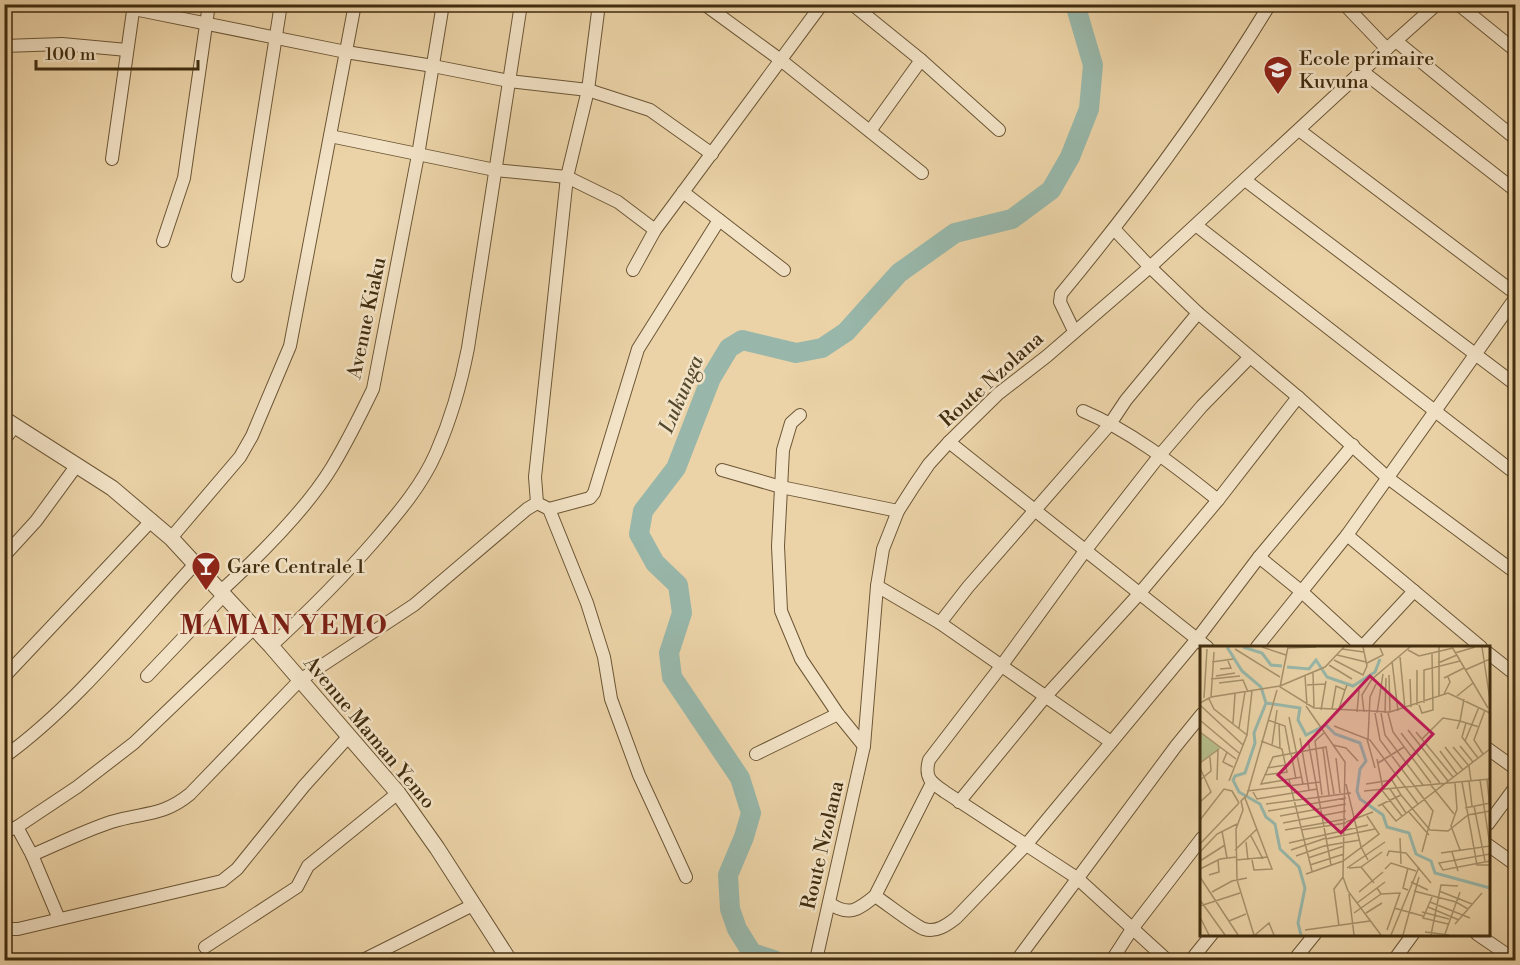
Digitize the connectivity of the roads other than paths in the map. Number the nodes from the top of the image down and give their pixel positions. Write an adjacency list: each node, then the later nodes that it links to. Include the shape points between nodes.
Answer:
1 (209, 4): 15 (street)
2 (281, 4): 16 (street)
3 (355, 4): 21 (street)
4 (443, 4): 24 (street, Avenue Kiaku)
5 (521, 4): 26 (street)
6 (599, 4): 27 (street)
7 (704, 4): 23 (street)
8 (822, 4): 23 (street)
9 (852, 4): 22 (street)
10 (1270, 4): 44 (street, via 1241,53)
11 (1344, 4): 17 (street)
12 (1437, 4): 17 (street, Route Nzolana)
13 (1458, 4): 20 (street)
14 (134, 7): 15 (street); 19 (street)
15 (206, 25): 16 (street); 46 (street, via 184,178)
16 (276, 38): 21 (street); 50 (street)
17 (1392, 45): 25 (street, Route Nzolana); 32 (street)
18 (4, 46): 19 (street, via 62,44)
19 (127, 50): 35 (street)
20 (1515, 51)
21 (346, 52): 24 (street); 31 (street)
22 (921, 60): 28 (street); 30 (street)
23 (782, 61): 30 (street); 33 (street)
24 (433, 66): 26 (street); 34 (street, Avenue Kiaku)
25 (1362, 71): 29 (street, Route Nzolana); 40 (street)
26 (509, 81): 27 (street); 36 (street)
27 (588, 90): 33 (street, via 650,110); 38 (street)
28 (999, 130)
29 (1299, 130): 39 (street, Route Nzolana); 51 (street)
30 (870, 131): 37 (street)
31 (330, 136): 34 (street); 79 (street, via 290,346 240,457)
32 (1515, 139)
33 (712, 154): 41 (street)
34 (418, 155): 36 (street); 88 (street, Avenue Kiaku, via 373,389 320,483)
35 (112, 159)
36 (495, 170): 38 (street); 93 (street, via 468,348 459,391 436,454 394,519 344,576)
37 (922, 173)
38 (567, 177): 45 (street, via 618,202); 73 (street, via 535,477)
39 (1245, 180): 43 (street, Route Nzolana); 54 (street)
40 (1515, 191)
41 (683, 192): 42 (street); 45 (street)
42 (719, 220): 49 (street); 74 (street, via 638,350 594,493 590,498)
43 (1197, 226): 47 (street, Route Nzolana); 59 (street)
44 (1114, 229): 47 (street); 53 (street, via 1061,294 1060,302)
45 (655, 230): 48 (street)
46 (163, 240)
47 (1150, 267): 52 (street); 53 (street, Route Nzolana)
48 (633, 270)
49 (784, 270)
50 (238, 276)
51 (1515, 295): 54 (street)
52 (1198, 313): 55 (street); 62 (street)
53 (1074, 331): 64 (street, Route Nzolana, via 998,394)
54 (1474, 354): 56 (street); 59 (street)
55 (1250, 357): 57 (street); 66 (street)
56 (1515, 385)
57 (1298, 397): 65 (street); 72 (street)
58 (1083, 411): 62 (street)
59 (1435, 411): 69 (street); 70 (street)
60 (800, 415): 71 (street, via 791,423 785,438)
61 (10, 423): 63 (street); 67 (street, Avenue Maman Yemo)
62 (1110, 424): 66 (street); 76 (street)
63 (4, 440)
64 (949, 442): 75 (street, Route Nzolana); 76 (street)
65 (1353, 445): 70 (street); 82 (street)
66 (1160, 455): 72 (street); 80 (street)
67 (77, 465): 77 (street, Avenue Maman Yemo); 81 (street, via 36,521)
68 (722, 470): 71 (street)
69 (1515, 474)
70 (1388, 478): 78 (street); 84 (street)
71 (782, 487): 75 (street); 106 (street, via 778,546 781,611 801,659)
72 (1218, 500): 89 (street)
73 (537, 503): 74 (street); 104 (street, via 414,605)
74 (549, 509): 127 (street, via 587,603 604,657 611,699 639,775)
75 (898, 511): 85 (street, Route Nzolana, via 883,549)
76 (1035, 512): 80 (street); 90 (street)
77 (152, 520): 79 (street, Avenue Maman Yemo); 103 (street)
78 (1347, 535): 86 (street); 87 (street)
79 (171, 538): 83 (street, Avenue Maman Yemo)
80 (1084, 551): 89 (street); 100 (street)
81 (4, 556)
82 (1259, 557): 87 (street); 92 (street)
83 (195, 564): 88 (street, Avenue Maman Yemo); 113 (street, via 62,710)
84 (1515, 573)
85 (877, 586): 90 (street); 110 (street, Route Nzolana)
86 (1414, 591): 97 (street); 98 (street)
87 (1302, 592): 95 (street); 96 (street)
88 (223, 593): 91 (street, Avenue Maman Yemo); 102 (street, Avenue Kiaku)
89 (1139, 594): 92 (street); 105 (street)
90 (939, 623): 100 (street)
91 (254, 628): 93 (street, Avenue Maman Yemo); 120 (street, via 134,743 92,777)
92 (1197, 639): 94 (street); 109 (street)
93 (271, 646): 104 (street, Avenue Maman Yemo)
94 (1206, 646)
95 (1258, 646)
96 (1361, 646)
97 (1363, 646)
98 (1480, 646)
99 (1490, 655): 101 (street)
100 (1002, 665): 105 (street); 115 (street, via 929,760 926,769)
101 (1515, 675)
102 (147, 676)
103 (4, 677)
104 (300, 680): 108 (street, Avenue Maman Yemo); 125 (street, via 176,805 104,824)
105 (1045, 697): 109 (street); 118 (street)
106 (838, 714): 110 (street); 112 (street)
107 (1200, 717): 128 (street)
108 (349, 736): 117 (street, Avenue Maman Yemo); 132 (street, via 228,878)
109 (1111, 742): 123 (street)
110 (864, 746): 130 (street, Route Nzolana)
111 (1490, 750): 114 (street)
112 (756, 754)
113 (4, 757)
114 (1515, 769)
115 (932, 783): 118 (street); 129 (street)
116 (1515, 786): 119 (street)
117 (398, 793): 131 (street, Avenue Maman Yemo); 139 (street, via 308,866 297,887)
118 (959, 802): 123 (street)
119 (1490, 821)
120 (17, 827): 121 (street); 125 (street)
121 (4, 832)
122 (1200, 841): 134 (street)
123 (1026, 845): 128 (street); 129 (street, via 945,927 924,929)
124 (1490, 846): 126 (street)
125 (32, 855): 132 (street)
126 (1515, 865)
127 (686, 877)
128 (1077, 878): 134 (street); 143 (street)
129 (875, 896): 130 (street, via 852,912)
130 (829, 903): 142 (street, Route Nzolana)
131 (473, 905): 140 (street); 141 (street, Avenue Maman Yemo)
132 (59, 919): 133 (street)
133 (4, 929)
134 (1132, 930): 144 (street); 145 (street)
135 (1210, 935): 146 (street)
136 (1313, 935): 147 (street)
137 (1412, 935): 148 (street)
138 (1480, 935): 149 (street)
139 (205, 947)
140 (363, 960)
141 (509, 960)
142 (816, 960)
143 (1017, 960)
144 (1112, 960)
145 (1167, 960)
146 (1191, 960)
147 (1294, 960)
148 (1394, 960)
149 (1515, 960)

